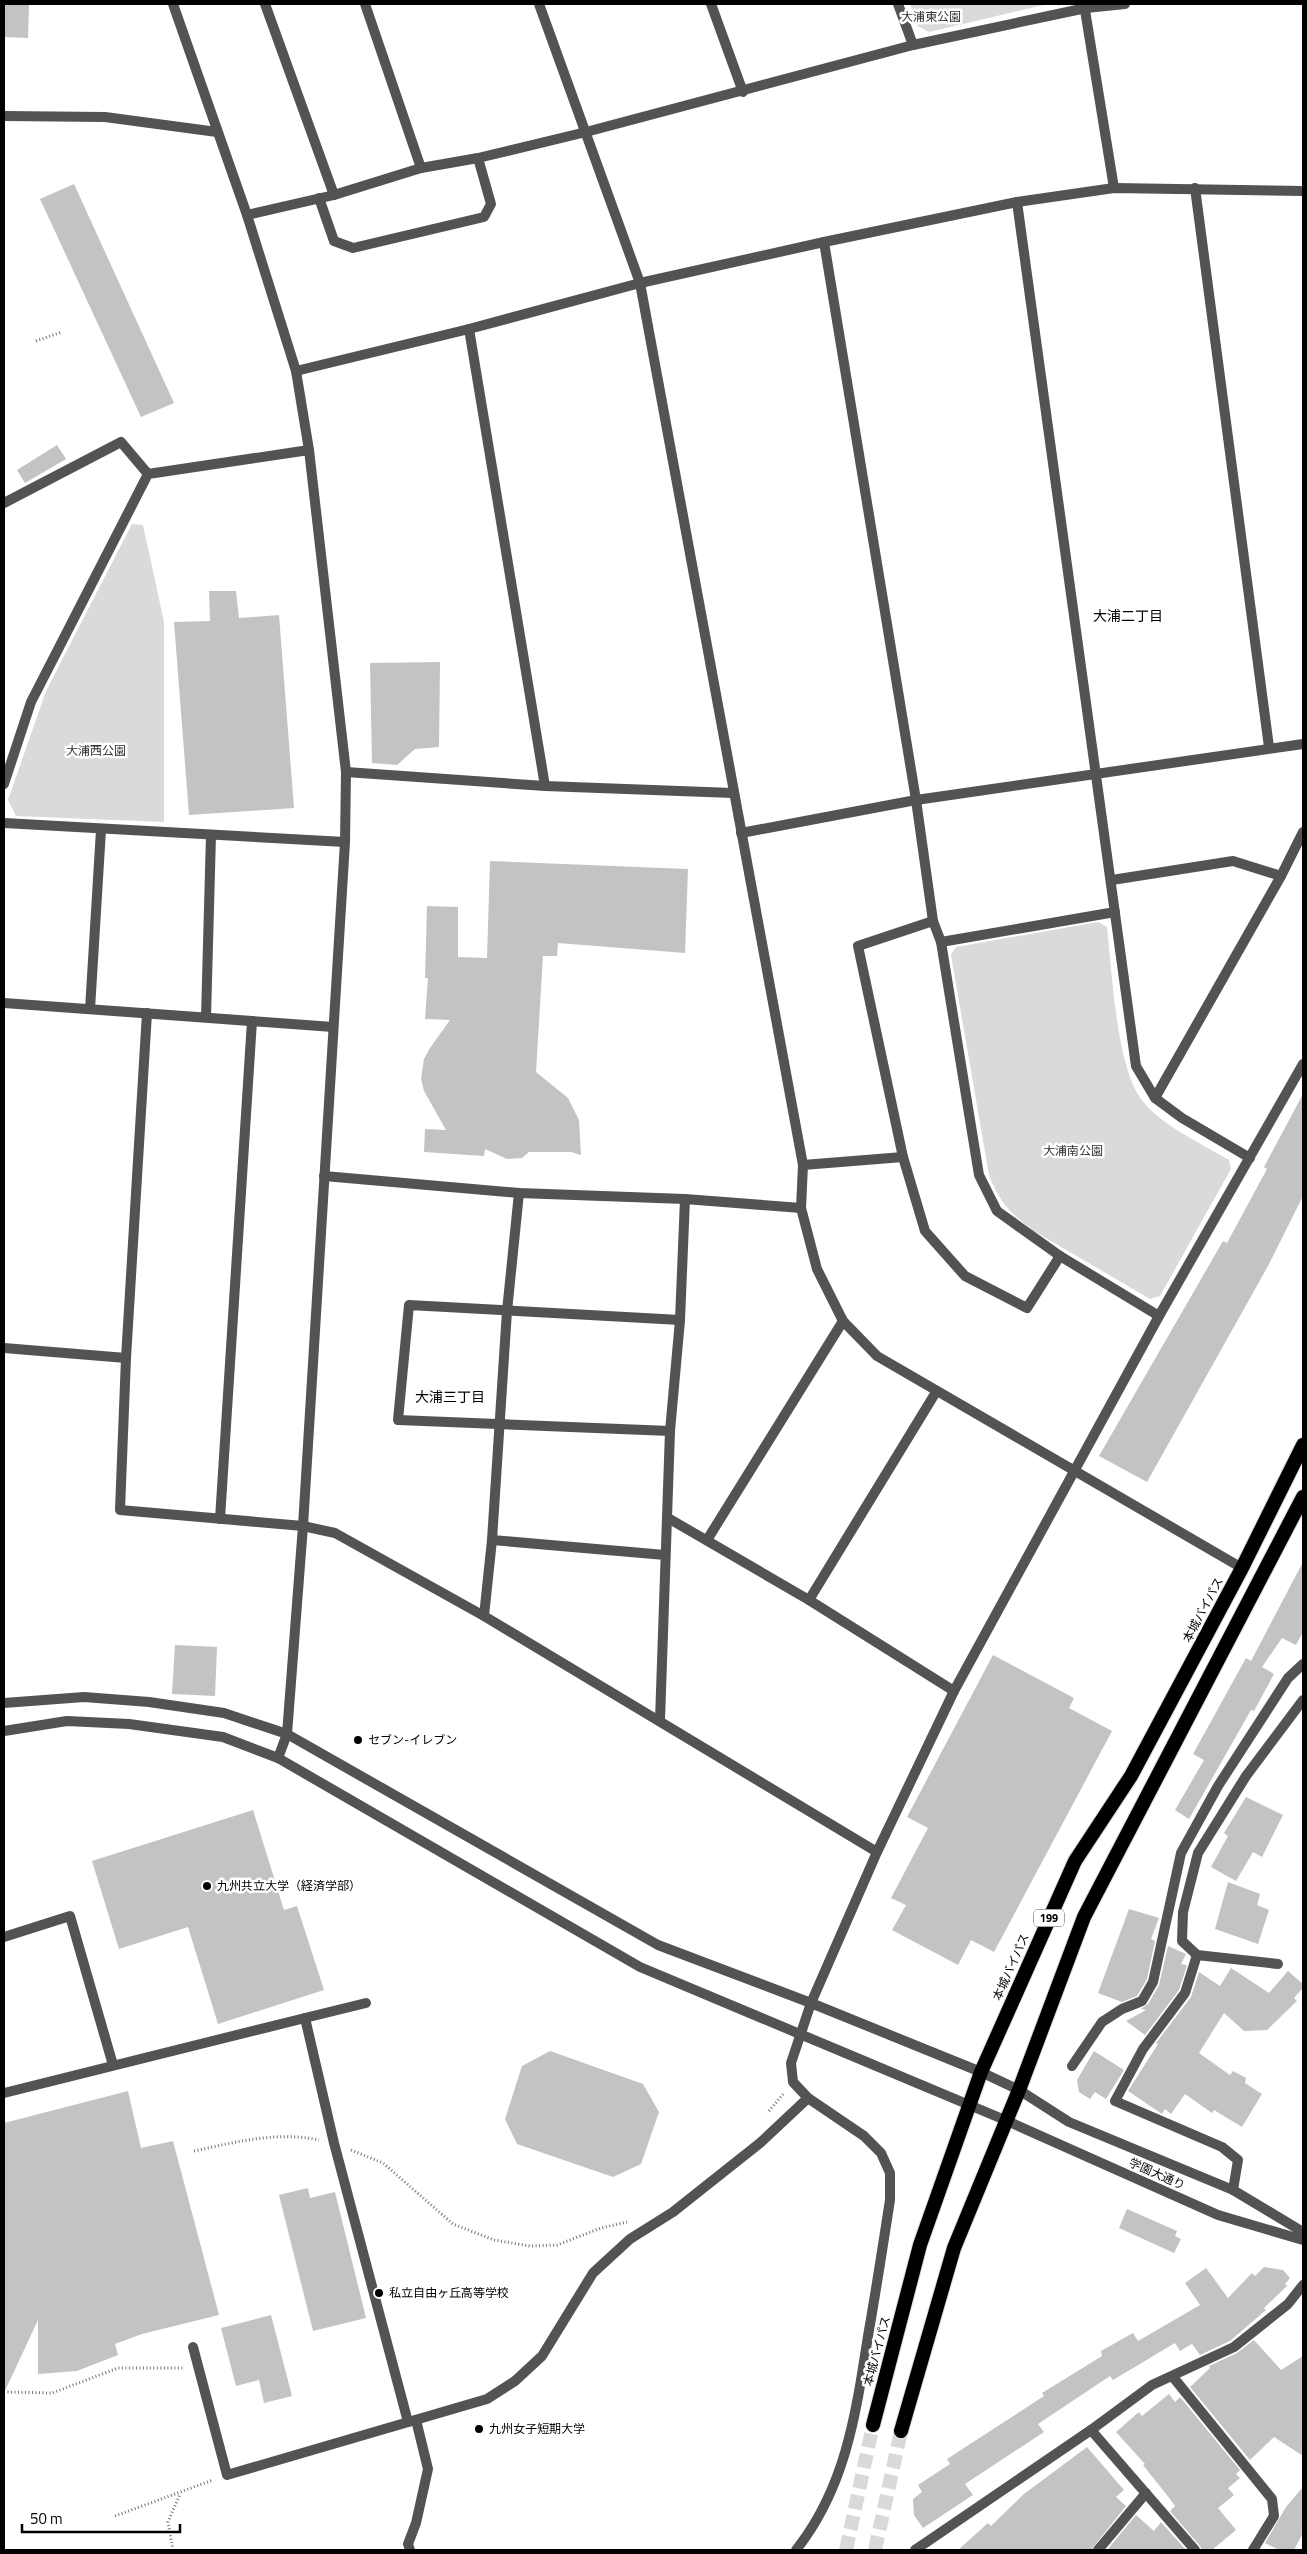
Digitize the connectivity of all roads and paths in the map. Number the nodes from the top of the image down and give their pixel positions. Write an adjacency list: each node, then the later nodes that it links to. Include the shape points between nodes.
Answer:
1 (173, 4): 12 (street)
2 (265, 4): 19 (street)
3 (364, 4): 15 (street)
4 (539, 4): 13 (street)
5 (711, 4): 10 (street)
6 (898, 4): 9 (street)
7 (1125, 4): 8 (street)
8 (1085, 6): 9 (street); 16 (street)
9 (913, 44): 10 (street)
10 (742, 92): 13 (street)
11 (4, 116): 12 (street, via 104,117)
12 (217, 132): 22 (street)
13 (586, 132): 14 (street); 24 (street)
14 (478, 158): 15 (street); 20 (street, via 491,204 484,217 353,248 334,241)
15 (421, 168): 19 (street)
16 (1114, 188): 17 (street); 21 (street)
17 (1195, 188): 18 (street); 33 (street)
18 (1303, 191)
19 (334, 195): 20 (street)
20 (319, 198): 22 (street)
21 (1016, 202): 23 (street); 35 (street)
22 (247, 215): 28 (street)
23 (824, 242): 24 (street); 39 (street)
24 (640, 283): 25 (street); 38 (street)
25 (469, 329): 28 (street); 37 (street)
26 (62, 332): 27 (path)
27 (36, 341)
28 (296, 371): 29 (street)
29 (309, 450): 30 (street); 34 (street)
30 (148, 474): 31 (street, via 121,442); 36 (street, via 31,702)
31 (4, 503)
32 (1303, 744): 33 (street)
33 (1269, 747): 35 (street)
34 (346, 772): 37 (street); 45 (street)
35 (1097, 773): 39 (street); 47 (street)
36 (4, 784)
37 (545, 786): 38 (street)
38 (733, 793): 43 (street)
39 (916, 800): 43 (street); 49 (street)
40 (4, 823): 41 (street)
41 (101, 830): 44 (street); 52 (street)
42 (1303, 832): 46 (street)
43 (741, 833): 61 (street)
44 (211, 835): 45 (street); 54 (street)
45 (346, 842): 56 (street)
46 (1282, 876): 47 (street, via 1233,861); 58 (street)
47 (1112, 880): 48 (street)
48 (1115, 912): 50 (street); 58 (street, via 1136,1066)
49 (933, 921): 50 (street); 59 (street, via 858,946)
50 (941, 942): 66 (street, via 979,1175 998,1211)
51 (4, 1002): 52 (street)
52 (90, 1009): 53 (street)
53 (147, 1013): 54 (street); 72 (street)
54 (206, 1017): 55 (street)
55 (252, 1021): 56 (street); 80 (street)
56 (333, 1027): 62 (street)
57 (1303, 1064): 60 (street)
58 (1156, 1098): 60 (street, via 1182,1118)
59 (903, 1157): 61 (street); 66 (street, via 925,1231 965,1276 1027,1308)
60 (1250, 1158): 68 (street)
61 (803, 1165): 65 (street)
62 (324, 1176): 63 (street); 81 (street)
63 (519, 1193): 64 (street); 67 (street)
64 (685, 1199): 65 (street); 69 (street)
65 (801, 1208): 70 (street, via 817,1269)
66 (1060, 1256): 68 (street)
67 (507, 1311): 69 (street); 74 (street); 74 (street, via 409,1305 398,1420)
68 (1159, 1316): 77 (street)
69 (680, 1320): 75 (street)
70 (844, 1321): 73 (street, via 877,1356); 83 (street)
71 (4, 1348): 72 (street)
72 (126, 1358): 80 (street, via 120,1510)
73 (936, 1392): 77 (street); 86 (street)
74 (498, 1425): 75 (street); 82 (street)
75 (670, 1431): 79 (street)
76 (1303, 1445): 85 (highway, 本城バイパス / 199)
77 (1074, 1472): 85 (street); 89 (street)
78 (1303, 1497): 108 (highway, 199, via 1084,1917)
79 (668, 1518): 83 (street); 84 (street)
80 (220, 1519): 81 (street)
81 (304, 1526): 87 (street, via 335,1533); 94 (street)
82 (492, 1540): 84 (street); 87 (street)
83 (707, 1540): 86 (street)
84 (665, 1555): 92 (street)
85 (1242, 1568): 106 (highway, 本城バイパス / 199, via 1131,1776 1075,1861)
86 (809, 1600): 89 (street)
87 (484, 1616): 92 (street)
88 (1303, 1664): 105 (street, via 1288,1678 1218,1786 1181,1853 1153,1982 1142,2001 1102,2022)
89 (954, 1691): 96 (street)
90 (1303, 1700): 98 (street, via 1246,1776 1198,1853 1183,1912 1182,1941)
91 (4, 1703): 94 (street, via 84,1697 149,1702 224,1713)
92 (660, 1720): 96 (street)
93 (4, 1731): 95 (street, 学園大通り, via 67,1721 129,1724 222,1737)
94 (287, 1734): 95 (street); 101 (street, via 658,1945)
95 (278, 1758): 103 (street, 学園大通り, via 640,1967)
96 (877, 1852): 101 (street)
97 (4, 1938): 104 (street, via 70,1916)
98 (1197, 1955): 99 (street); 116 (street, via 1185,1993 1143,2049 1115,2101 1222,2147 1238,2160)
99 (1278, 1964)
100 (366, 2003): 102 (street)
101 (811, 2003): 103 (street); 106 (street)
102 (305, 2018): 104 (street); 114 (street)
103 (801, 2035): 107 (street, via 791,2063); 111 (street, 学園大通り)
104 (113, 2065): 109 (street)
105 (1072, 2066)
106 (981, 2072): 108 (street); 111 (highway, 本城バイパス / 199)
107 (794, 2082): 110 (street); 112 (path)
108 (1019, 2090): 113 (highway, 199); 116 (street, via 1070,2122)
109 (4, 2093)
110 (808, 2098): 125 (street, via 760,2143 673,2212 630,2239 592,2273 542,2356 515,2380 487,2399); 135 (street, via 864,2136 881,2153 890,2173 890,2200 855,2420 835,2485)
111 (970, 2106): 113 (street, 学園大通り); 126 (highway, 本城バイパス / 199, via 920,2245)
112 (768, 2112)
113 (1005, 2120): 119 (street, 学園大通り, via 1218,2215); 128 (highway, 199, via 954,2248)
114 (334, 2143): 115 (path, via 297,2135 256,2138); 117 (path, via 383,2163 453,2224 494,2240 530,2246 557,2245); 125 (street)
115 (194, 2152)
116 (1233, 2190): 118 (street)
117 (635, 2217)
118 (1303, 2232)
119 (1303, 2240)
120 (1303, 2285): 123 (street, via 1288,2304 1234,2347)
121 (193, 2347): 122 (street)
122 (198, 2368): 124 (path, via 118,2368 52,2393); 129 (street)
123 (1173, 2377): 127 (street, via 1152,2385); 139 (street, via 1272,2499 1274,2516)
124 (4, 2392)
125 (412, 2421): 129 (street); 134 (street, via 428,2469 408,2544)
126 (873, 2425)
127 (1091, 2430): 131 (street); 136 (street)
128 (901, 2431)
129 (227, 2475): 130 (path)
130 (180, 2493): 132 (path); 133 (path, via 168,2522)
131 (1146, 2493): 137 (street); 138 (street)
132 (115, 2516)
133 (174, 2550)
134 (410, 2550)
135 (796, 2550)
136 (915, 2550)
137 (1098, 2550)
138 (1195, 2550)
139 (1253, 2550)

